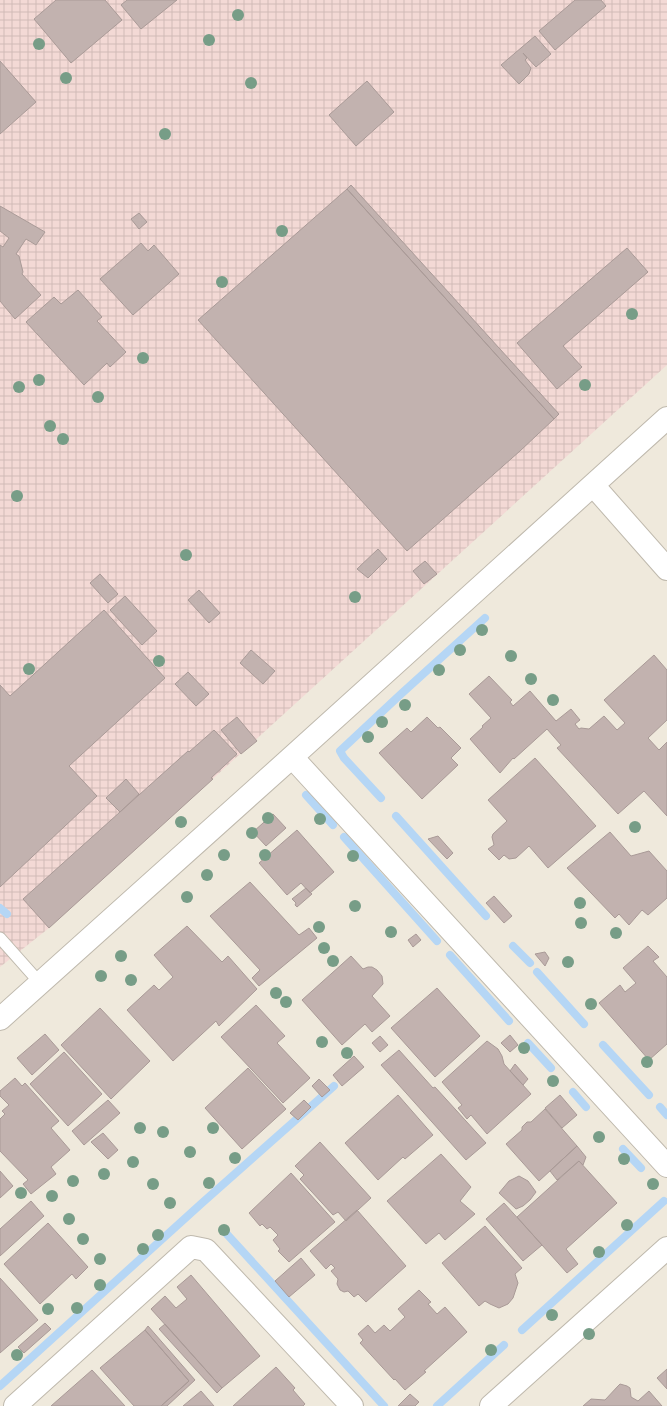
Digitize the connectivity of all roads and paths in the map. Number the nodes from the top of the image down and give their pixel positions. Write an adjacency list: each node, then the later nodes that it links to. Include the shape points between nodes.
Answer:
1 (667, 418): 2 (street)
2 (593, 485): 3 (street); 4 (street)
3 (667, 569)
4 (292, 757): 6 (street); 8 (street)
5 (0, 938): 6 (lane)
6 (40, 983): 7 (street)
7 (0, 1019)
8 (667, 1166)
9 (667, 1248): 12 (street)
10 (15, 1406): 11 (street, via 191,1247 206,1250)
11 (352, 1406)
12 (491, 1406)

